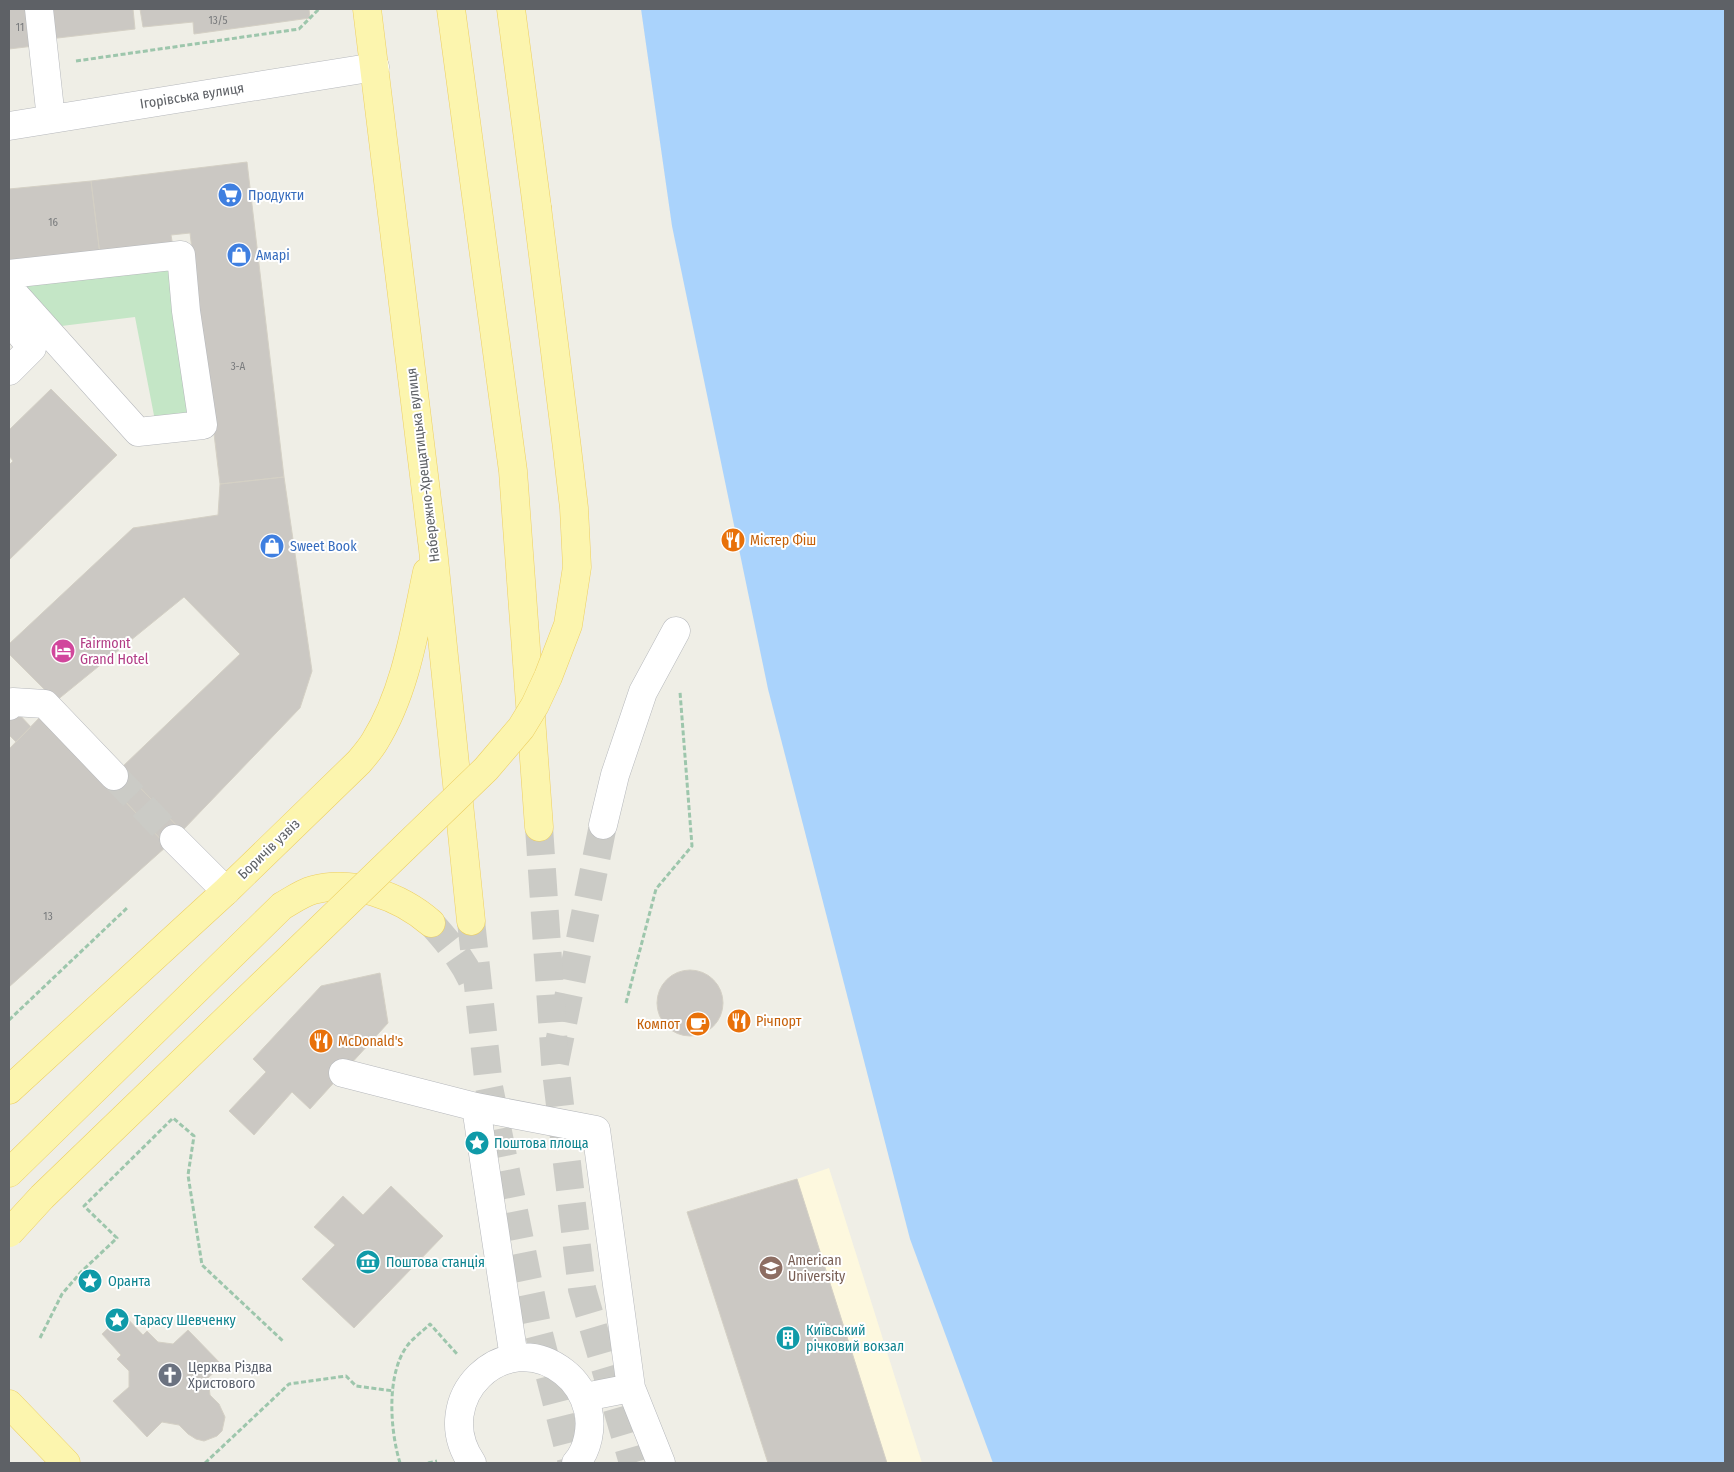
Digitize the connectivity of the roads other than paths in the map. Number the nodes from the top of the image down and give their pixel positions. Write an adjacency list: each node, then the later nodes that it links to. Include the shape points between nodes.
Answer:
1 (39, 9): 6 (street)
2 (368, 9): 5 (main road, Набережно-Хрещатицька вулиця)
3 (451, 9): 17 (main road, via 513,471)
4 (511, 9): 26 (main road, bridge, via 570,468 577,567 568,625 560,651 536,704 521,728 486,769 42,1197)
5 (376, 67): 6 (street, Ігорівська вулиця); 12 (main road, Набережно-Хрещатицька вулиця)
6 (52, 119): 7 (street, Ігорівська вулиця)
7 (9, 126)
8 (9, 274): 9 (street, via 181,255 203,425 138,432)
9 (9, 288)
10 (9, 320): 11 (street, via 32,348)
11 (9, 371)
12 (433, 549): 19 (main road, Боричів узвіз, via 407,665 375,741 359,762); 20 (main road, Набережно-Хрещатицька вулиця)
13 (676, 631): 16 (street, via 643,692 615,775)
14 (9, 706): 15 (street, via 13,702 45,704)
15 (114, 776)
16 (604, 825)
17 (539, 827)
18 (174, 839): 19 (street)
19 (226, 891): 23 (main road, Боричів узвіз)
20 (471, 921)
21 (431, 923): 25 (main road, via 410,907 382,894 346,886 312,890 282,906)
22 (342, 1072): 24 (street)
23 (9, 1090)
24 (476, 1107): 27 (street); 28 (street, via 596,1130)
25 (9, 1173)
26 (9, 1233)
27 (514, 1358): 29 (street, via 536,1358 556,1366 573,1379); 32 (street, via 494,1364 478,1376 466,1393 459,1412 459,1433)
28 (631, 1388): 29 (street); 34 (street)
29 (585, 1397): 33 (street, via 590,1418 588,1440)
30 (9, 1404): 31 (main road)
31 (66, 1463)
32 (472, 1463)
33 (576, 1463)
34 (661, 1463)

